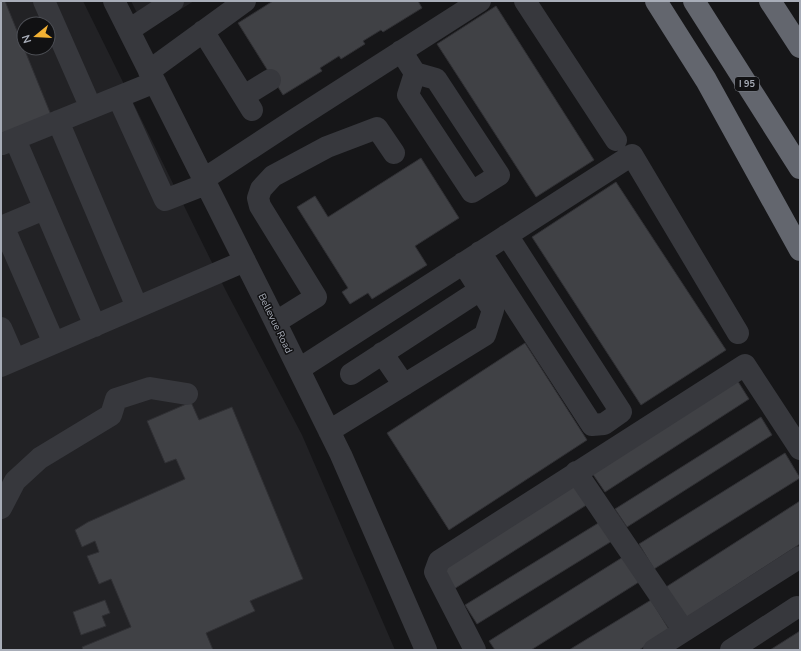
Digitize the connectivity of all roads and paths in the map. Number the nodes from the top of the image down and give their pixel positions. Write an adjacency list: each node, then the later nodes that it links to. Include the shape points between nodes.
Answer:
1 (44, 1): 18 (street)
2 (114, 1): 10 (street, Bellevue Road)
3 (173, 1): 10 (street)
4 (245, 1): 11 (street)
5 (480, 1): 13 (street)
6 (525, 1): 20 (street)
7 (656, 1): 28 (highway, via 706,80)
8 (694, 1): 23 (highway, I 95)
9 (770, 1): 12 (highway)
10 (129, 30): 15 (street, Bellevue Road)
11 (203, 31): 15 (street); 16 (street, via 248,103)
12 (800, 47)
13 (400, 51): 14 (street); 24 (street)
14 (415, 73): 14 (street, via 436,79 499,175 472,192 408,95)
15 (152, 76): 17 (street); 24 (street, Bellevue Road)
16 (270, 80)
17 (118, 97): 18 (street); 24 (street, via 165,200)
18 (91, 108): 19 (street)
19 (58, 121): 21 (street); 32 (street)
20 (616, 140)
21 (8, 142): 25 (street)
22 (394, 153): 33 (street, via 377,128 327,147 273,176 261,189 258,198 260,206 316,297)
23 (800, 168)
24 (205, 181): 30 (street, Bellevue Road)
25 (44, 209): 26 (street); 34 (street)
26 (2, 226): 37 (street)
27 (507, 235): 29 (street); 29 (street, via 621,412 604,424 592,425); 36 (street, via 632,155)
28 (800, 250)
29 (472, 258): 31 (street); 40 (street)
30 (245, 261): 32 (street); 33 (street, Bellevue Road)
31 (480, 290): 38 (street); 42 (street, via 493,310 485,335)
32 (137, 307): 34 (street)
33 (276, 322): 40 (street, Bellevue Road)
34 (95, 326): 37 (street)
35 (1, 328): 39 (street)
36 (738, 333)
37 (54, 343): 39 (street)
38 (382, 353): 41 (street); 42 (street)
39 (8, 363)
40 (298, 369): 44 (street, Bellevue Road)
41 (351, 374)
42 (404, 385): 44 (street)
43 (187, 394): 47 (street, via 150,388 116,399 112,414 40,458 16,481)
44 (329, 431): 51 (street, Bellevue Road)
45 (800, 449): 46 (street, via 745,365)
46 (576, 472): 50 (street); 52 (street, via 439,561 435,572)
47 (1, 508)
48 (800, 556): 50 (street)
49 (797, 607): 54 (street)
50 (684, 631): 53 (street)
51 (426, 650)
52 (475, 650)
53 (654, 650)
54 (731, 650)

